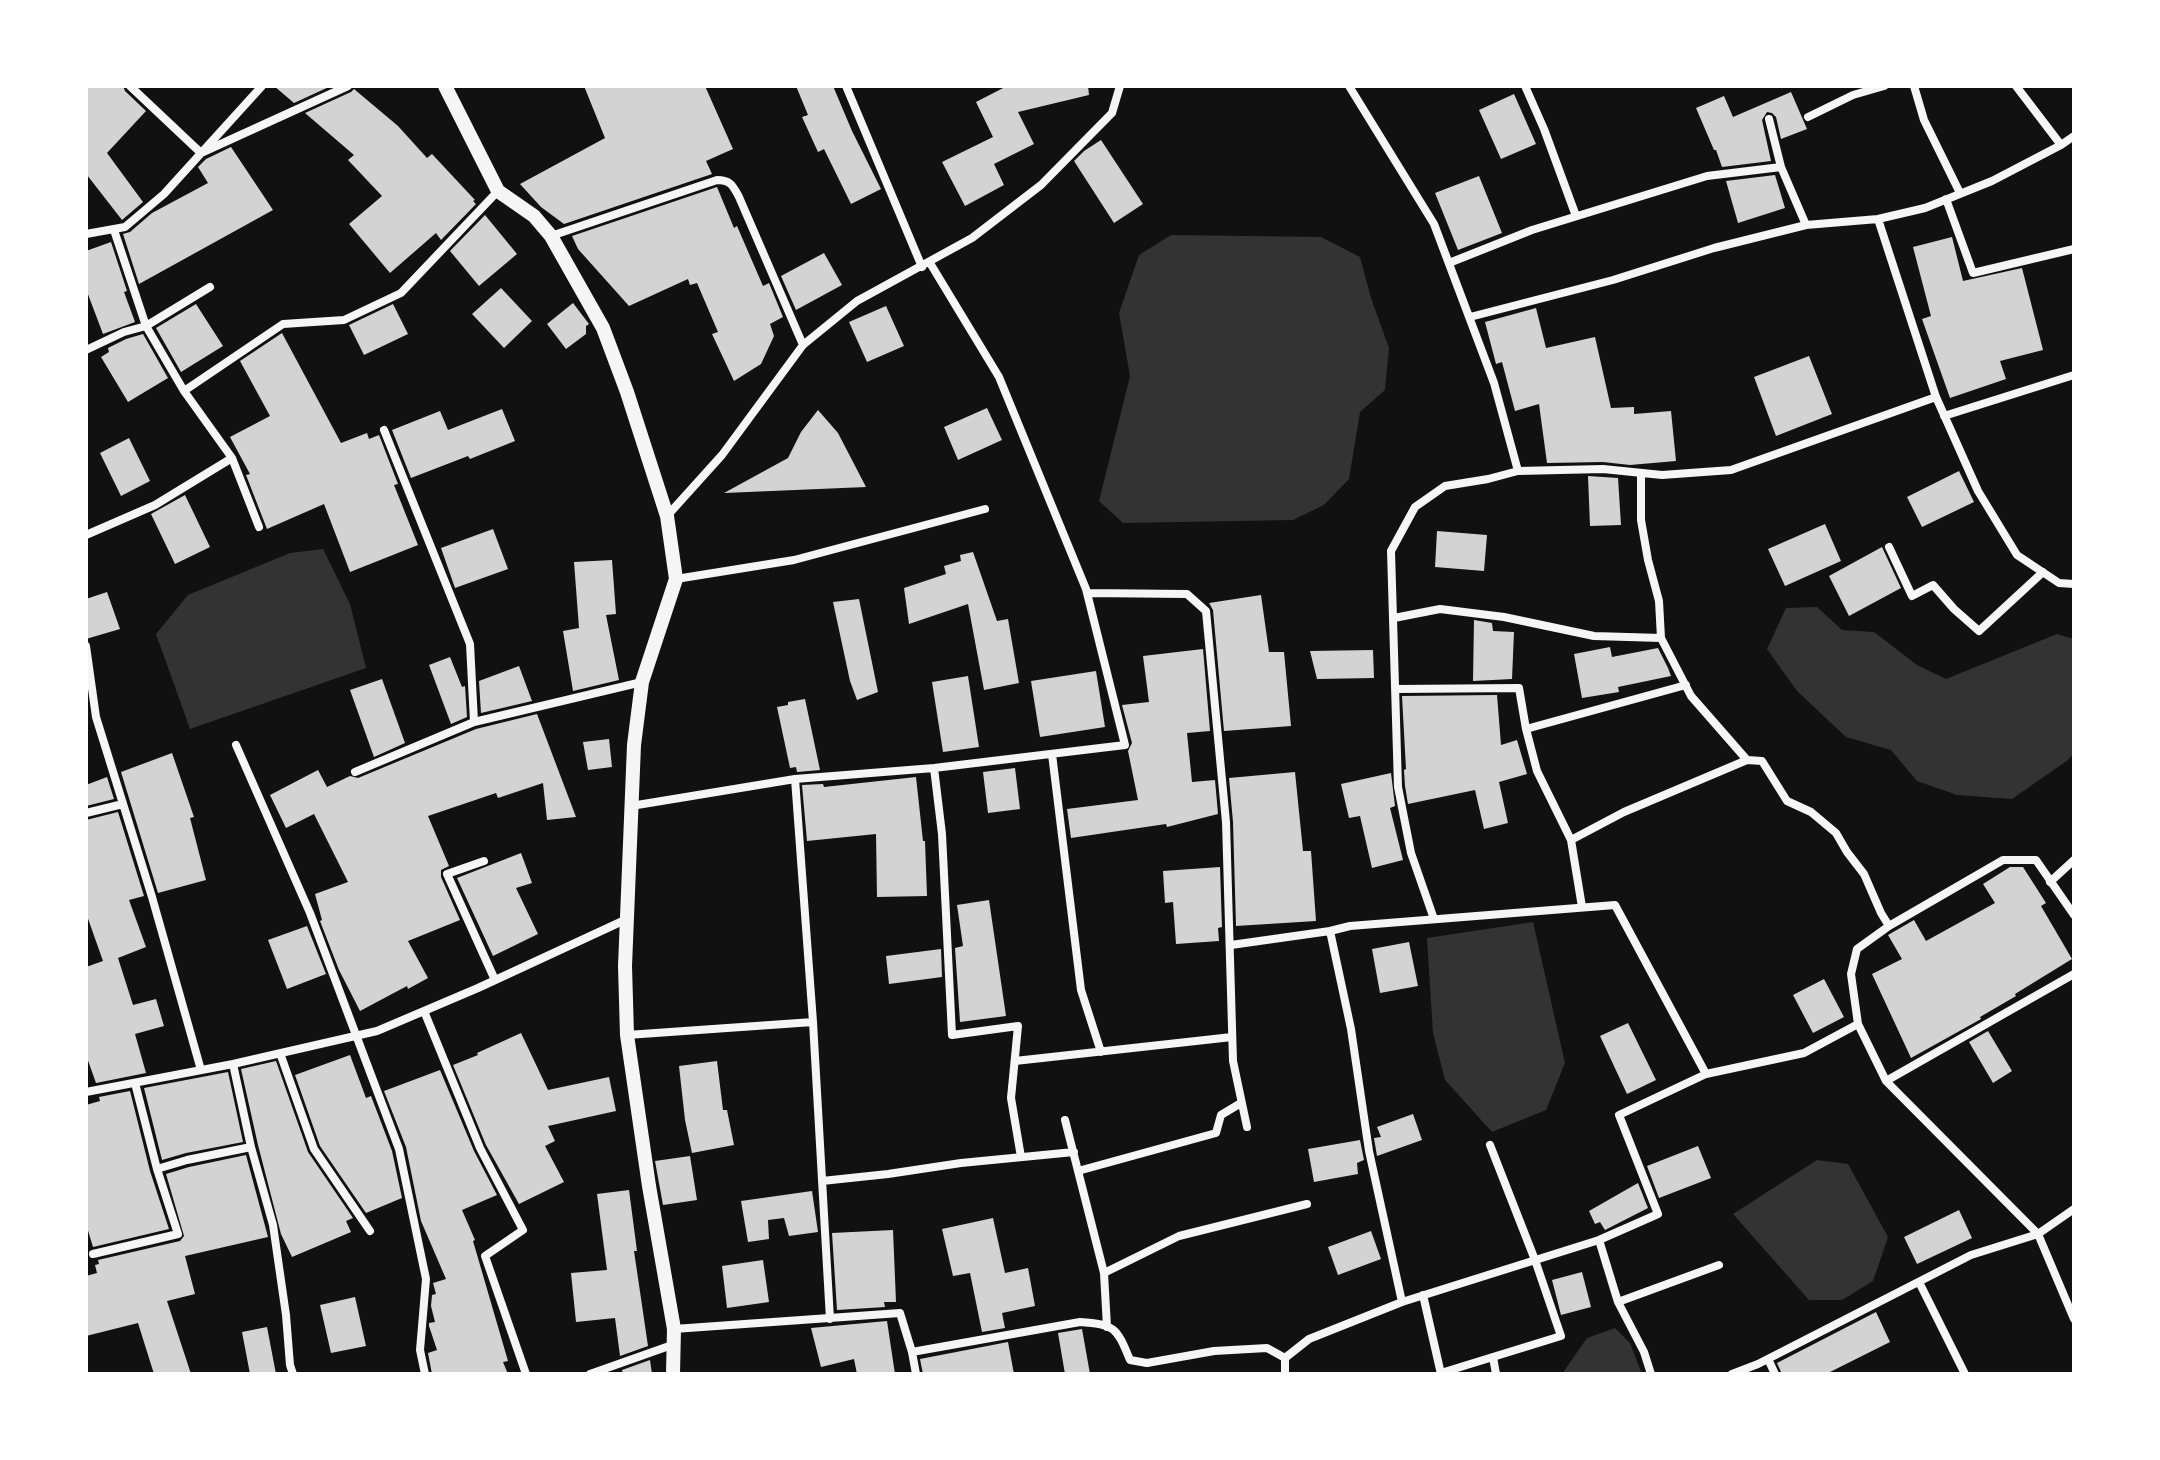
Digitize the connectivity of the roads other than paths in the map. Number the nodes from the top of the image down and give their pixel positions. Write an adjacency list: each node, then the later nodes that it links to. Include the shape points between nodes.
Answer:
1 (130, 86): 16 (street)
2 (262, 86): 16 (street)
3 (348, 86): 16 (street)
4 (445, 86): 18 (street)
5 (846, 86): 29 (street)
6 (1120, 86): 29 (street, via 1112,113 1041,185 972,238)
7 (1349, 86): 28 (street, via 1434,224)
8 (1525, 86): 21 (street)
9 (1884, 86): 12 (street)
10 (1914, 86): 19 (street, via 1924,120)
11 (2016, 86): 15 (street)
12 (1808, 117)
13 (1769, 119): 17 (street)
14 (2074, 136): 15 (street)
15 (2061, 145): 19 (street)
16 (201, 153): 24 (street, via 164,194)
17 (1781, 167): 21 (street, via 1707,176); 23 (street)
18 (498, 191): 26 (street, via 534,216); 36 (street, via 401,293 344,320 283,324)
19 (1960, 193): 20 (street)
20 (1946, 199): 22 (street); 27 (street, via 1973,273)
21 (1576, 216): 28 (street)
22 (1878, 219): 23 (street); 37 (street)
23 (1806, 225): 31 (street)
24 (114, 230): 25 (street); 32 (street)
25 (86, 234)
26 (551, 236): 33 (street, via 726,180); 44 (street, via 603,328)
27 (2074, 249)
28 (1449, 263): 31 (street)
29 (926, 265): 33 (street, via 857,301); 51 (street, via 999,377)
30 (210, 287): 32 (street)
31 (1470, 317): 41 (street)
32 (146, 326): 34 (street); 36 (street)
33 (803, 345): 44 (street, via 722,455)
34 (86, 350)
35 (2074, 375): 38 (street)
36 (184, 391): 40 (street)
37 (1936, 397): 38 (street); 42 (street, via 1731,470)
38 (1944, 416): 48 (street, via 1978,491 2017,555)
39 (384, 430): 58 (street, via 470,644)
40 (232, 458): 45 (street); 46 (street, via 155,505)
41 (1518, 471): 42 (street); 52 (street, via 1445,486 1415,507 1391,551)
42 (1641, 473): 53 (street, via 1641,520 1659,601)
43 (985, 509): 49 (street, via 794,560)
44 (667, 516): 49 (street)
45 (259, 527)
46 (86, 535)
47 (1889, 547): 48 (street, via 1912,596 1933,585 1979,631)
48 (2043, 572): 50 (street, via 2059,583)
49 (676, 579): 55 (street)
50 (2074, 584)
51 (1088, 593): 61 (street, via 1125,745); 79 (street, via 1187,594 1206,611 1226,822)
52 (1394, 618): 53 (street, via 1440,609 1594,636); 57 (street)
53 (1661, 638): 56 (street)
54 (86, 646): 66 (street, via 96,717)
55 (642, 682): 58 (street); 67 (street)
56 (1686, 685): 59 (street); 62 (street)
57 (1396, 689): 59 (street, via 1519,688); 76 (street, via 1398,787 1411,853)
58 (474, 722): 64 (street)
59 (1526, 729): 69 (street, via 1537,771)
60 (236, 745): 86 (street, via 310,913)
61 (1052, 754): 63 (street); 88 (street, via 1081,990)
62 (1747, 760): 69 (street); 77 (street, via 1762,761 1787,801 1836,833 1864,874)
63 (934, 768): 65 (street); 90 (street, via 952,1035 1018,1026)
64 (355, 772)
65 (795, 779): 67 (street); 83 (street)
66 (123, 804): 68 (street); 92 (street)
67 (631, 806): 75 (street)
68 (86, 813)
69 (1571, 840): 73 (street)
70 (2074, 860): 72 (street)
71 (484, 861): 81 (street, via 447,874)
72 (2050, 882): 74 (street); 77 (street, via 2036,860 2003,860)
73 (1582, 907): 76 (street); 93 (street, via 1615,905)
74 (2074, 915)
75 (627, 919): 81 (street); 85 (street)
76 (1434, 919): 78 (street)
77 (1889, 926): 84 (street, via 1857,949 1851,974)
78 (1330, 931): 79 (street); 118 (street)
79 (1231, 945): 87 (street)
80 (2074, 974): 94 (street)
81 (495, 980): 82 (street)
82 (424, 1011): 86 (street); 132 (street, via 480,1148 523,1230 485,1256)
83 (813, 1022): 85 (street); 106 (street)
84 (1858, 1024): 93 (street, via 1804,1053); 94 (street)
85 (627, 1035): 123 (street)
86 (356, 1036): 89 (street); 131 (street, via 399,1149 426,1279 420,1350)
87 (1232, 1037): 88 (street); 97 (street)
88 (1101, 1052): 90 (street)
89 (280, 1053): 91 (street); 109 (street, via 314,1149)
90 (1015, 1061): 103 (street, via 1011,1098)
91 (233, 1064): 92 (street); 101 (street)
92 (201, 1070): 95 (street)
93 (1706, 1074): 111 (street, via 1619,1115 1658,1214)
94 (1886, 1081): 110 (street)
95 (135, 1083): 96 (street); 104 (street)
96 (86, 1092)
97 (1241, 1103): 99 (street); 105 (street, via 1221,1115 1216,1133)
98 (1065, 1120): 102 (street)
99 (1247, 1127)
100 (1490, 1145): 113 (street)
101 (251, 1147): 104 (street); 130 (street, via 273,1225)
102 (1074, 1152): 103 (street); 105 (street)
103 (1021, 1157): 106 (street)
104 (157, 1169): 112 (street, via 178,1234)
105 (1078, 1171): 115 (street)
106 (822, 1181): 120 (street)
107 (1307, 1204): 115 (street, via 1179,1236)
108 (2074, 1209): 110 (street)
109 (370, 1231)
110 (2038, 1234): 116 (street, via 1971,1255); 121 (street)
111 (1599, 1240): 113 (street); 119 (street)
112 (93, 1254)
113 (1535, 1260): 117 (street); 126 (street, via 1561,1336)
114 (1719, 1265): 119 (street)
115 (1104, 1273): 122 (street)
116 (1919, 1282): 128 (street); 141 (street)
117 (1423, 1295): 118 (street); 129 (street)
118 (1402, 1302): 127 (street, via 1309,1339)
119 (1618, 1302): 138 (street)
120 (830, 1319): 123 (street); 125 (street, via 900,1313)
121 (2074, 1319)
122 (1107, 1327): 125 (street, via 1080,1322); 127 (street, via 1119,1334 1130,1360 1147,1363 1267,1348)
123 (674, 1329): 124 (street)
124 (672, 1345): 133 (street); 134 (street)
125 (912, 1352): 135 (street)
126 (1493, 1357): 129 (street); 137 (street)
127 (1285, 1358): 136 (street)
128 (1768, 1359): 139 (street); 140 (street)
129 (1441, 1373)
130 (293, 1374)
131 (425, 1374)
132 (526, 1374)
133 (590, 1374)
134 (673, 1374)
135 (916, 1374)
136 (1285, 1374)
137 (1496, 1374)
138 (1651, 1374)
139 (1732, 1374)
140 (1775, 1374)
141 (1965, 1374)

